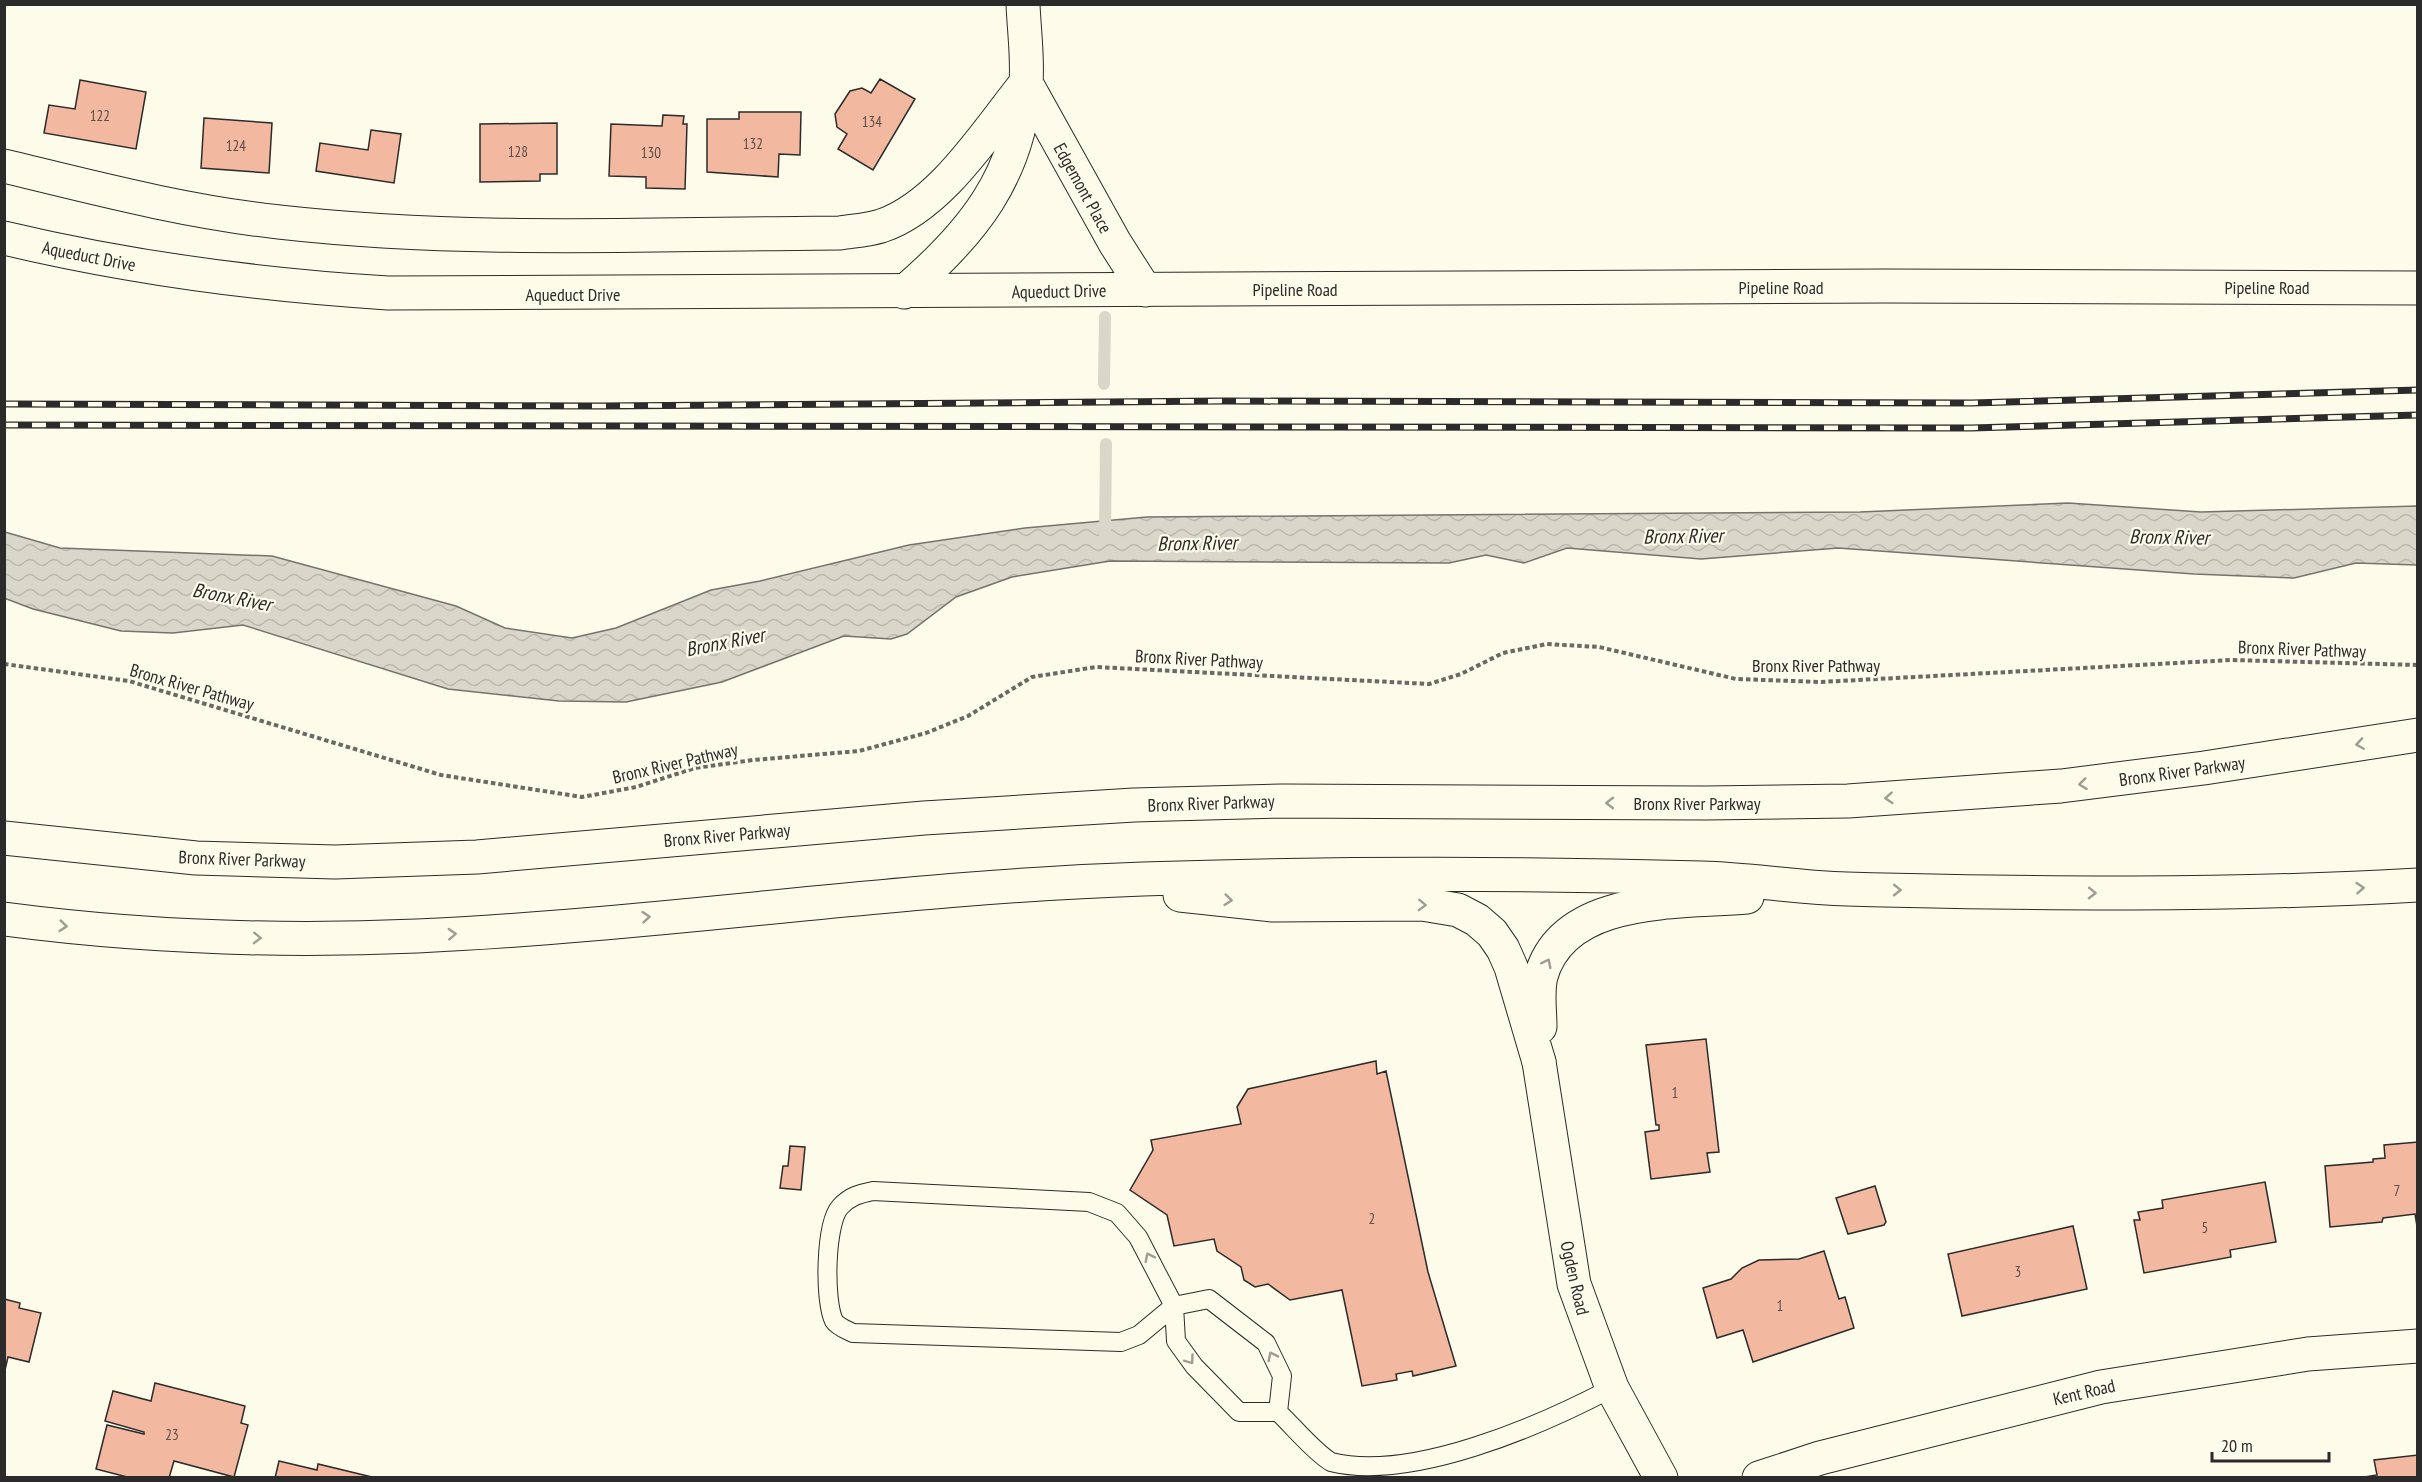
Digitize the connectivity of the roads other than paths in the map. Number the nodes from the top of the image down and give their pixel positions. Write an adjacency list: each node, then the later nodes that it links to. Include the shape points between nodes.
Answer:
1 (1023, 4): 2 (main road, Edgemont Place)
2 (1026, 83): 3 (main road, via 946,183 924,201 881,226 840,233 444,234 362,230 277,222 168,204); 6 (main road, Edgemont Place, via 1114,243); 7 (main road, Edgemont Place, via 1018,126 998,186 958,242)
3 (4, 166)
4 (4, 238): 7 (main road, Aqueduct Drive, via 82,256 209,277 377,293)
5 (2418, 288): 6 (main road, Pipeline Road)
6 (1145, 290): 7 (main road, Aqueduct Drive)
7 (904, 292)
8 (2418, 735): 9 (main road, Bronx River Parkway, one-way to 9, via 2108,781 1848,801 1282,801 1134,805 901,819 477,856 335,862 186,857)
9 (4, 838)
10 (1065, 882): 12 (main road, via 1278,875 1684,878); 13 (main road, one-way to 10, via 202,936 420,936); 14 (main road, one-way to 14, via 1273,905 1422,904 1458,910 1477,920 1503,949)
11 (2418, 885): 12 (main road, one-way to 11, via 2196,894)
12 (1839, 889): 14 (main road, one-way to 12, via 1540,979 1556,948 1585,922 1622,908)
13 (4, 919)
14 (1539, 1062): 17 (main road, Ogden Road, via 1574,1284)
15 (1174, 1306): 15 (lane, one-way to 15, via 1138,1238 1117,1213 1089,1202 873,1191 850,1196 838,1209 830,1228 828,1307 836,1324 853,1334 1121,1342 1139,1335); 18 (lane, one-way to 18, via 1176,1341 1231,1404 1239,1412); 18 (lane, one-way to 15, via 1282,1376 1266,1343 1209,1299)
16 (2418, 1346): 20 (main road, Kent Road, via 2308,1354 2101,1387 1820,1458)
17 (1612, 1388): 18 (lane, via 1502,1446 1397,1476 1362,1474 1330,1461); 19 (main road, Ogden Road)
18 (1278, 1412)
19 (1661, 1478)
20 (1759, 1478)

